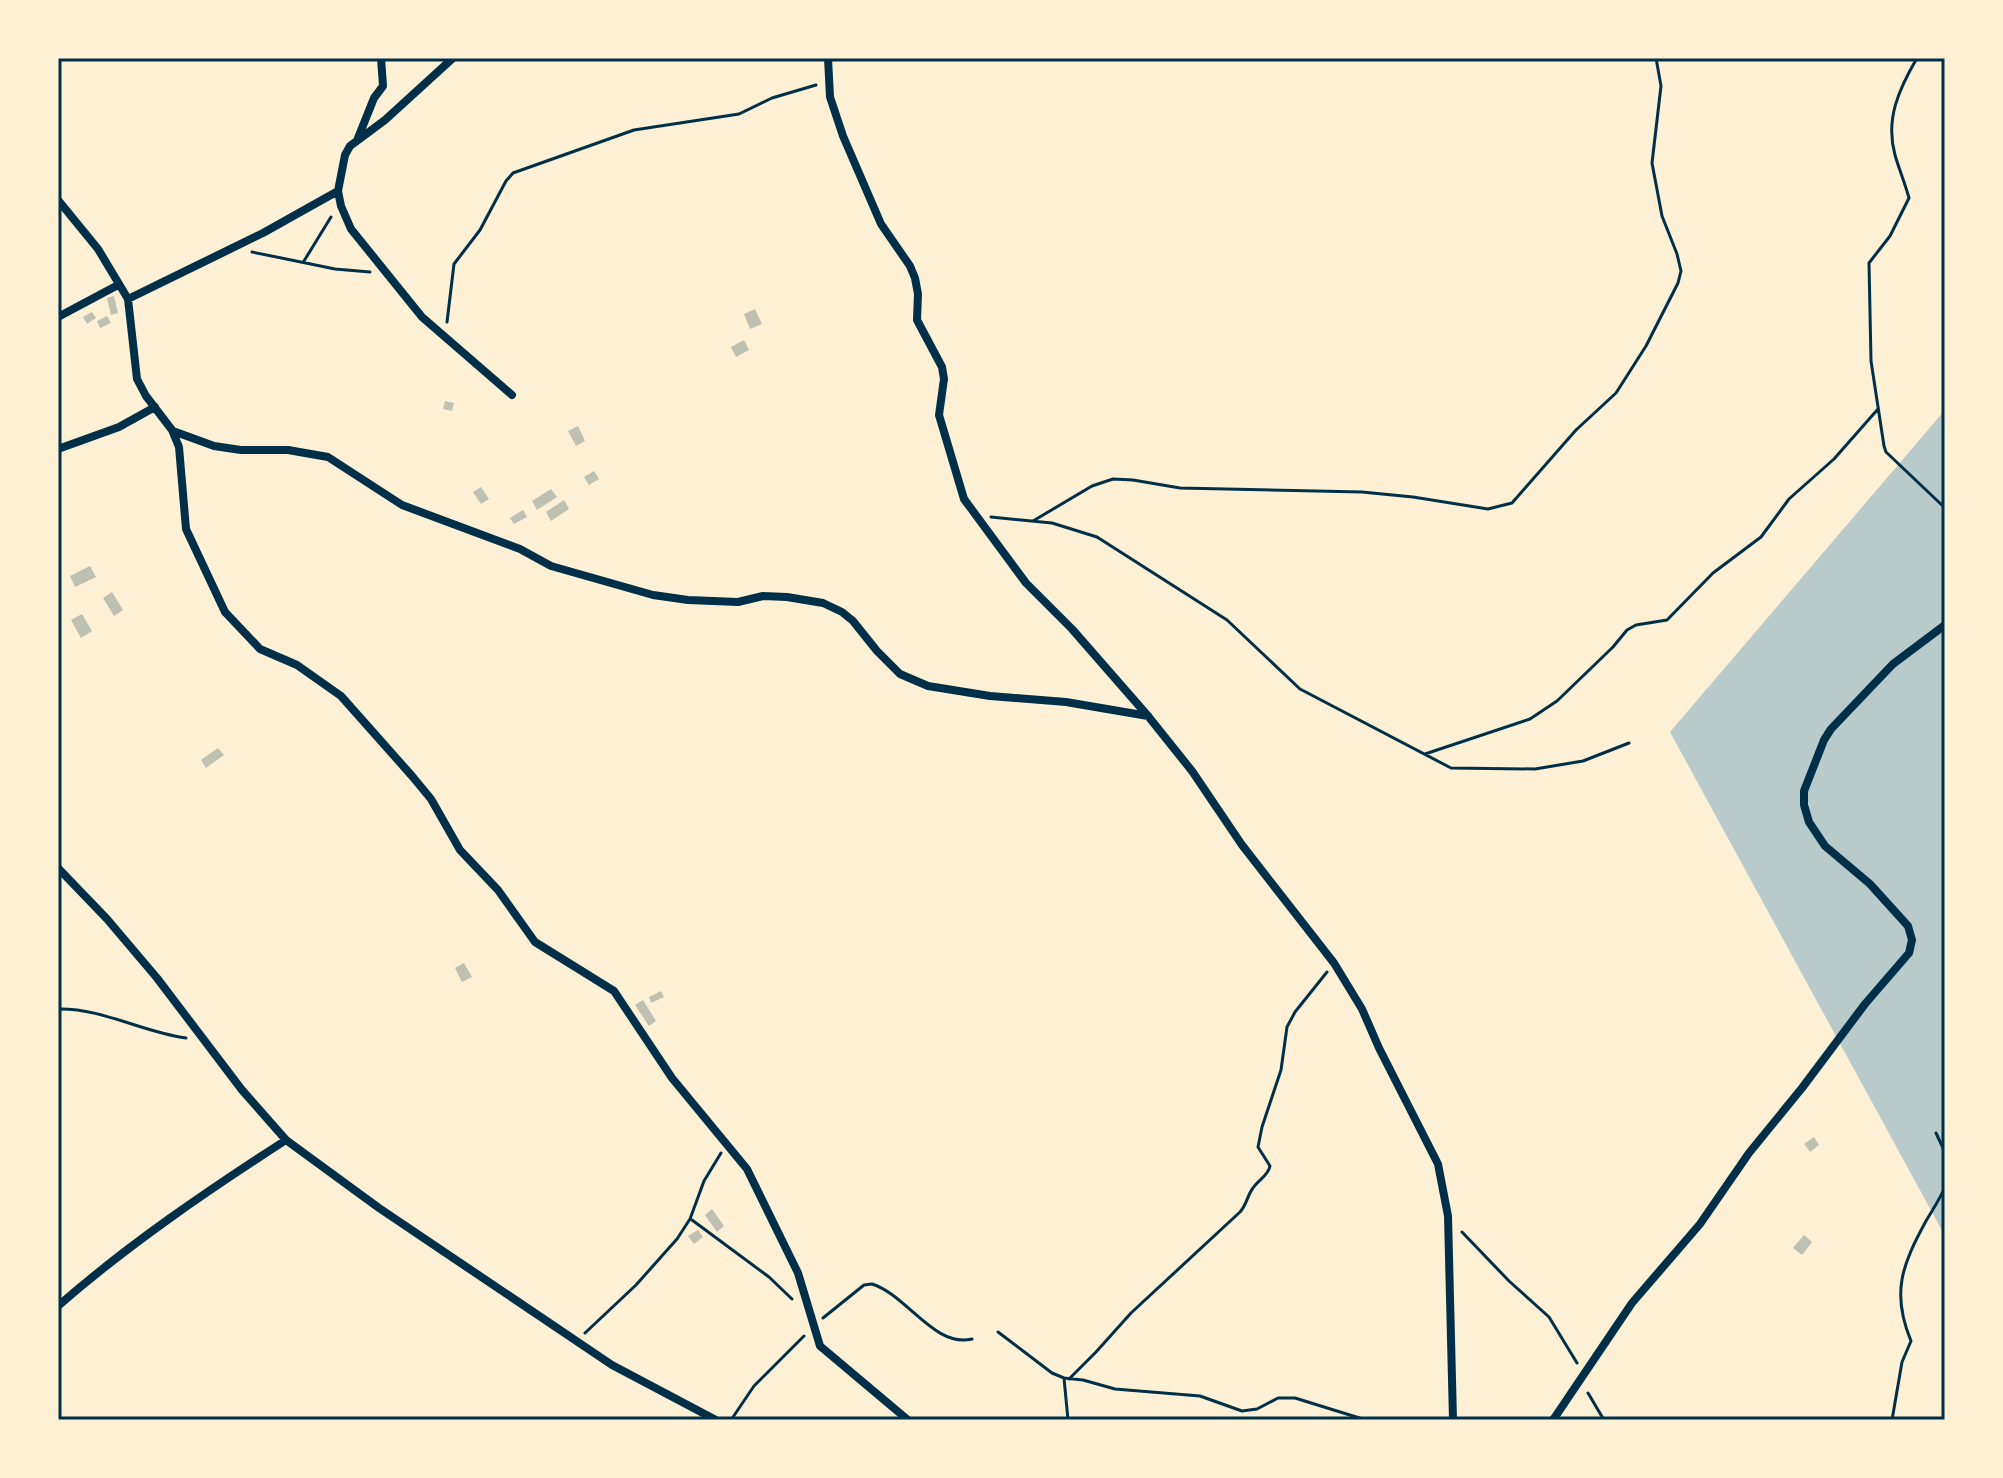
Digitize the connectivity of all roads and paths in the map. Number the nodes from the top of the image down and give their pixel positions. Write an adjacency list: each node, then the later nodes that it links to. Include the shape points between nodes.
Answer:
1 (381, 58): 7 (street, via 382,89)
2 (453, 58): 7 (street)
3 (828, 58): 6 (street)
4 (1656, 58): 24 (path, via 1661,86 1652,163 1662,216 1681,271 1678,283 1609,402 1576,430 1512,503 1488,509 1362,492 1180,488 1113,479 1072,496)
5 (1917, 58): 19 (path, via 1891,117 1894,154 1909,198 1868,268)
6 (829, 81): 16 (path, via 739,114 634,130 513,173 454,264); 23 (street, via 833,112 881,224 915,278 917,320 943,372 939,415 964,499)
7 (357, 141): 8 (street, via 347,150)
8 (338, 191): 10 (street); 11 (path, via 325,230); 12 (street, via 351,229)
9 (58, 200): 13 (street, via 98,249)
10 (231, 248): 11 (path); 14 (street)
11 (304, 261): 12 (path)
12 (389, 276): 16 (street)
13 (118, 285): 14 (street); 15 (street)
14 (128, 299): 18 (street, via 137,379)
15 (58, 317)
16 (445, 337): 17 (street)
17 (512, 395)
18 (155, 407): 20 (street); 21 (street, via 119,427)
19 (1878, 409): 22 (path, via 1886,452); 28 (path, via 1789,499 1761,537 1713,573 1667,620 1627,630 1557,701 1530,719)
20 (172, 430): 26 (street, via 214,446 328,457 402,505 551,566 653,595 738,602 787,597 823,603 853,621 900,674 928,686); 35 (street, via 179,447 186,529 225,612 260,649 297,665 341,696 422,787 460,850 498,890 535,942 614,991 672,1078)
21 (58, 449)
22 (1945, 508)
23 (976, 515): 24 (path); 26 (street, via 1026,583)
24 (1033, 521): 28 (path, via 1097,537 1227,620 1300,689)
25 (1945, 625): 45 (street, via 1893,664 1831,729 1804,791 1809,822 1825,846 1908,926 1909,953 1749,1153 1700,1224 1632,1303)
26 (1148, 716): 30 (street)
27 (1629, 743): 28 (path, via 1583,761 1535,769 1451,768)
28 (1425, 754)
29 (58, 868): 32 (street, via 107,919)
30 (1334, 963): 38 (street, via 1438,1164); 46 (path, via 1287,1027 1281,1070 1258,1147 1270,1171 1253,1187 1240,1212)
31 (58, 1009): 32 (path, via 79,1008 171,1036)
32 (204, 1040): 34 (street)
33 (1936, 1133): 36 (path)
34 (286, 1140): 40 (street, via 203,1193); 44 (street)
35 (727, 1144): 39 (path, via 704,1181); 41 (street, via 747,1169 781,1235)
36 (1945, 1161)
37 (1945, 1187): 55 (path, via 1909,1256 1901,1284 1901,1316 1911,1341)
38 (1448, 1216): 45 (path, via 1549,1317); 52 (street)
39 (690, 1219): 41 (path, via 769,1277); 44 (path, via 636,1285)
40 (58, 1306)
41 (812, 1322): 43 (path, via 872,1284 946,1338); 48 (path); 49 (street, via 824,1350)
42 (998, 1332): 46 (path)
43 (972, 1339)
44 (578, 1340): 47 (street, via 612,1365)
45 (1584, 1375): 53 (street); 54 (path)
46 (1066, 1378): 50 (path); 51 (path, via 1115,1389 1200,1396 1242,1411 1278,1398 1295,1398)
47 (716, 1420)
48 (731, 1420)
49 (908, 1420)
50 (1068, 1420)
51 (1366, 1420)
52 (1453, 1420)
53 (1553, 1420)
54 (1604, 1420)
55 (1892, 1420)

